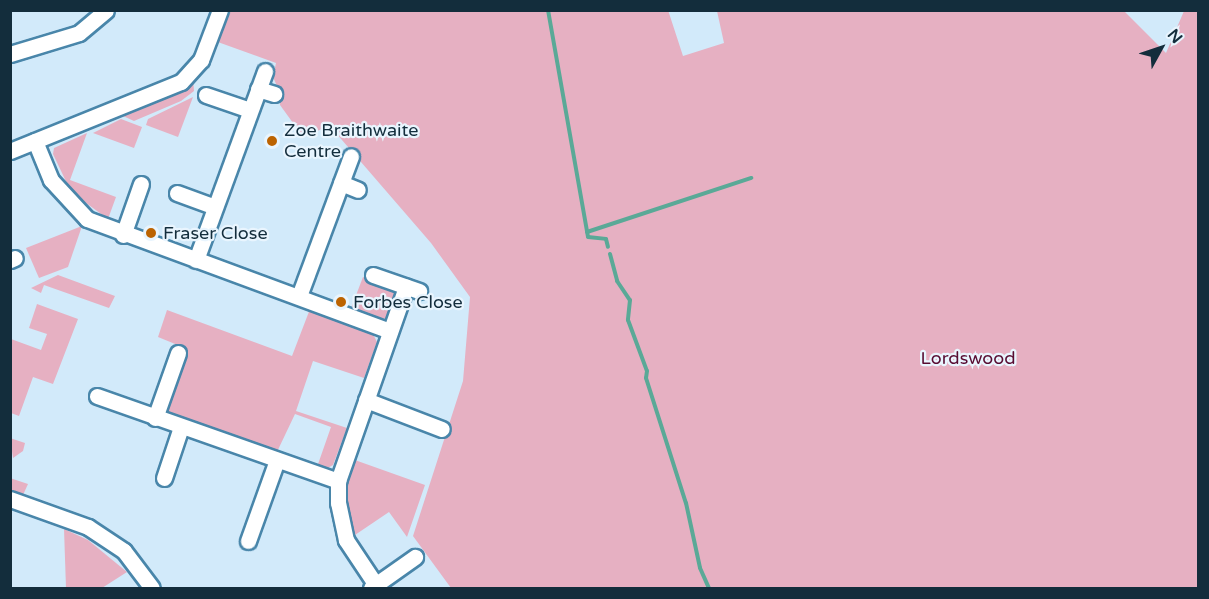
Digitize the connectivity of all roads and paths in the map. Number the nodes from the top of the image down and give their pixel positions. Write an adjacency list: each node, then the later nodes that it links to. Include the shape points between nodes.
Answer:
1 (106, 10): 3 (street, via 79,33)
2 (220, 10): 9 (street, via 201,60 181,82)
3 (10, 54)
4 (265, 71): 5 (street)
5 (258, 89): 6 (street); 8 (street)
6 (274, 94)
7 (206, 95): 8 (street)
8 (250, 110): 16 (street)
9 (35, 141): 10 (street); 17 (street, via 51,180 74,210)
10 (10, 151)
11 (351, 156): 12 (street)
12 (341, 183): 14 (street); 20 (street)
13 (141, 184): 17 (street)
14 (358, 189)
15 (177, 193): 16 (street)
16 (215, 207): 18 (street)
17 (123, 235): 18 (street)
18 (196, 260): 20 (street)
19 (373, 275): 21 (street, via 413,289)
20 (298, 296): 21 (street)
21 (390, 331): 24 (street)
22 (178, 353): 25 (street)
23 (97, 396): 25 (street)
24 (366, 400): 27 (street); 30 (street)
25 (155, 418): 26 (street)
26 (181, 427): 28 (street); 29 (street)
27 (442, 429)
28 (277, 460): 30 (street); 32 (street)
29 (164, 478)
30 (338, 481): 34 (street, via 346,540)
31 (10, 499): 35 (street, via 96,533 124,551)
32 (248, 541)
33 (415, 557): 34 (street)
34 (375, 587)
35 (152, 588)

